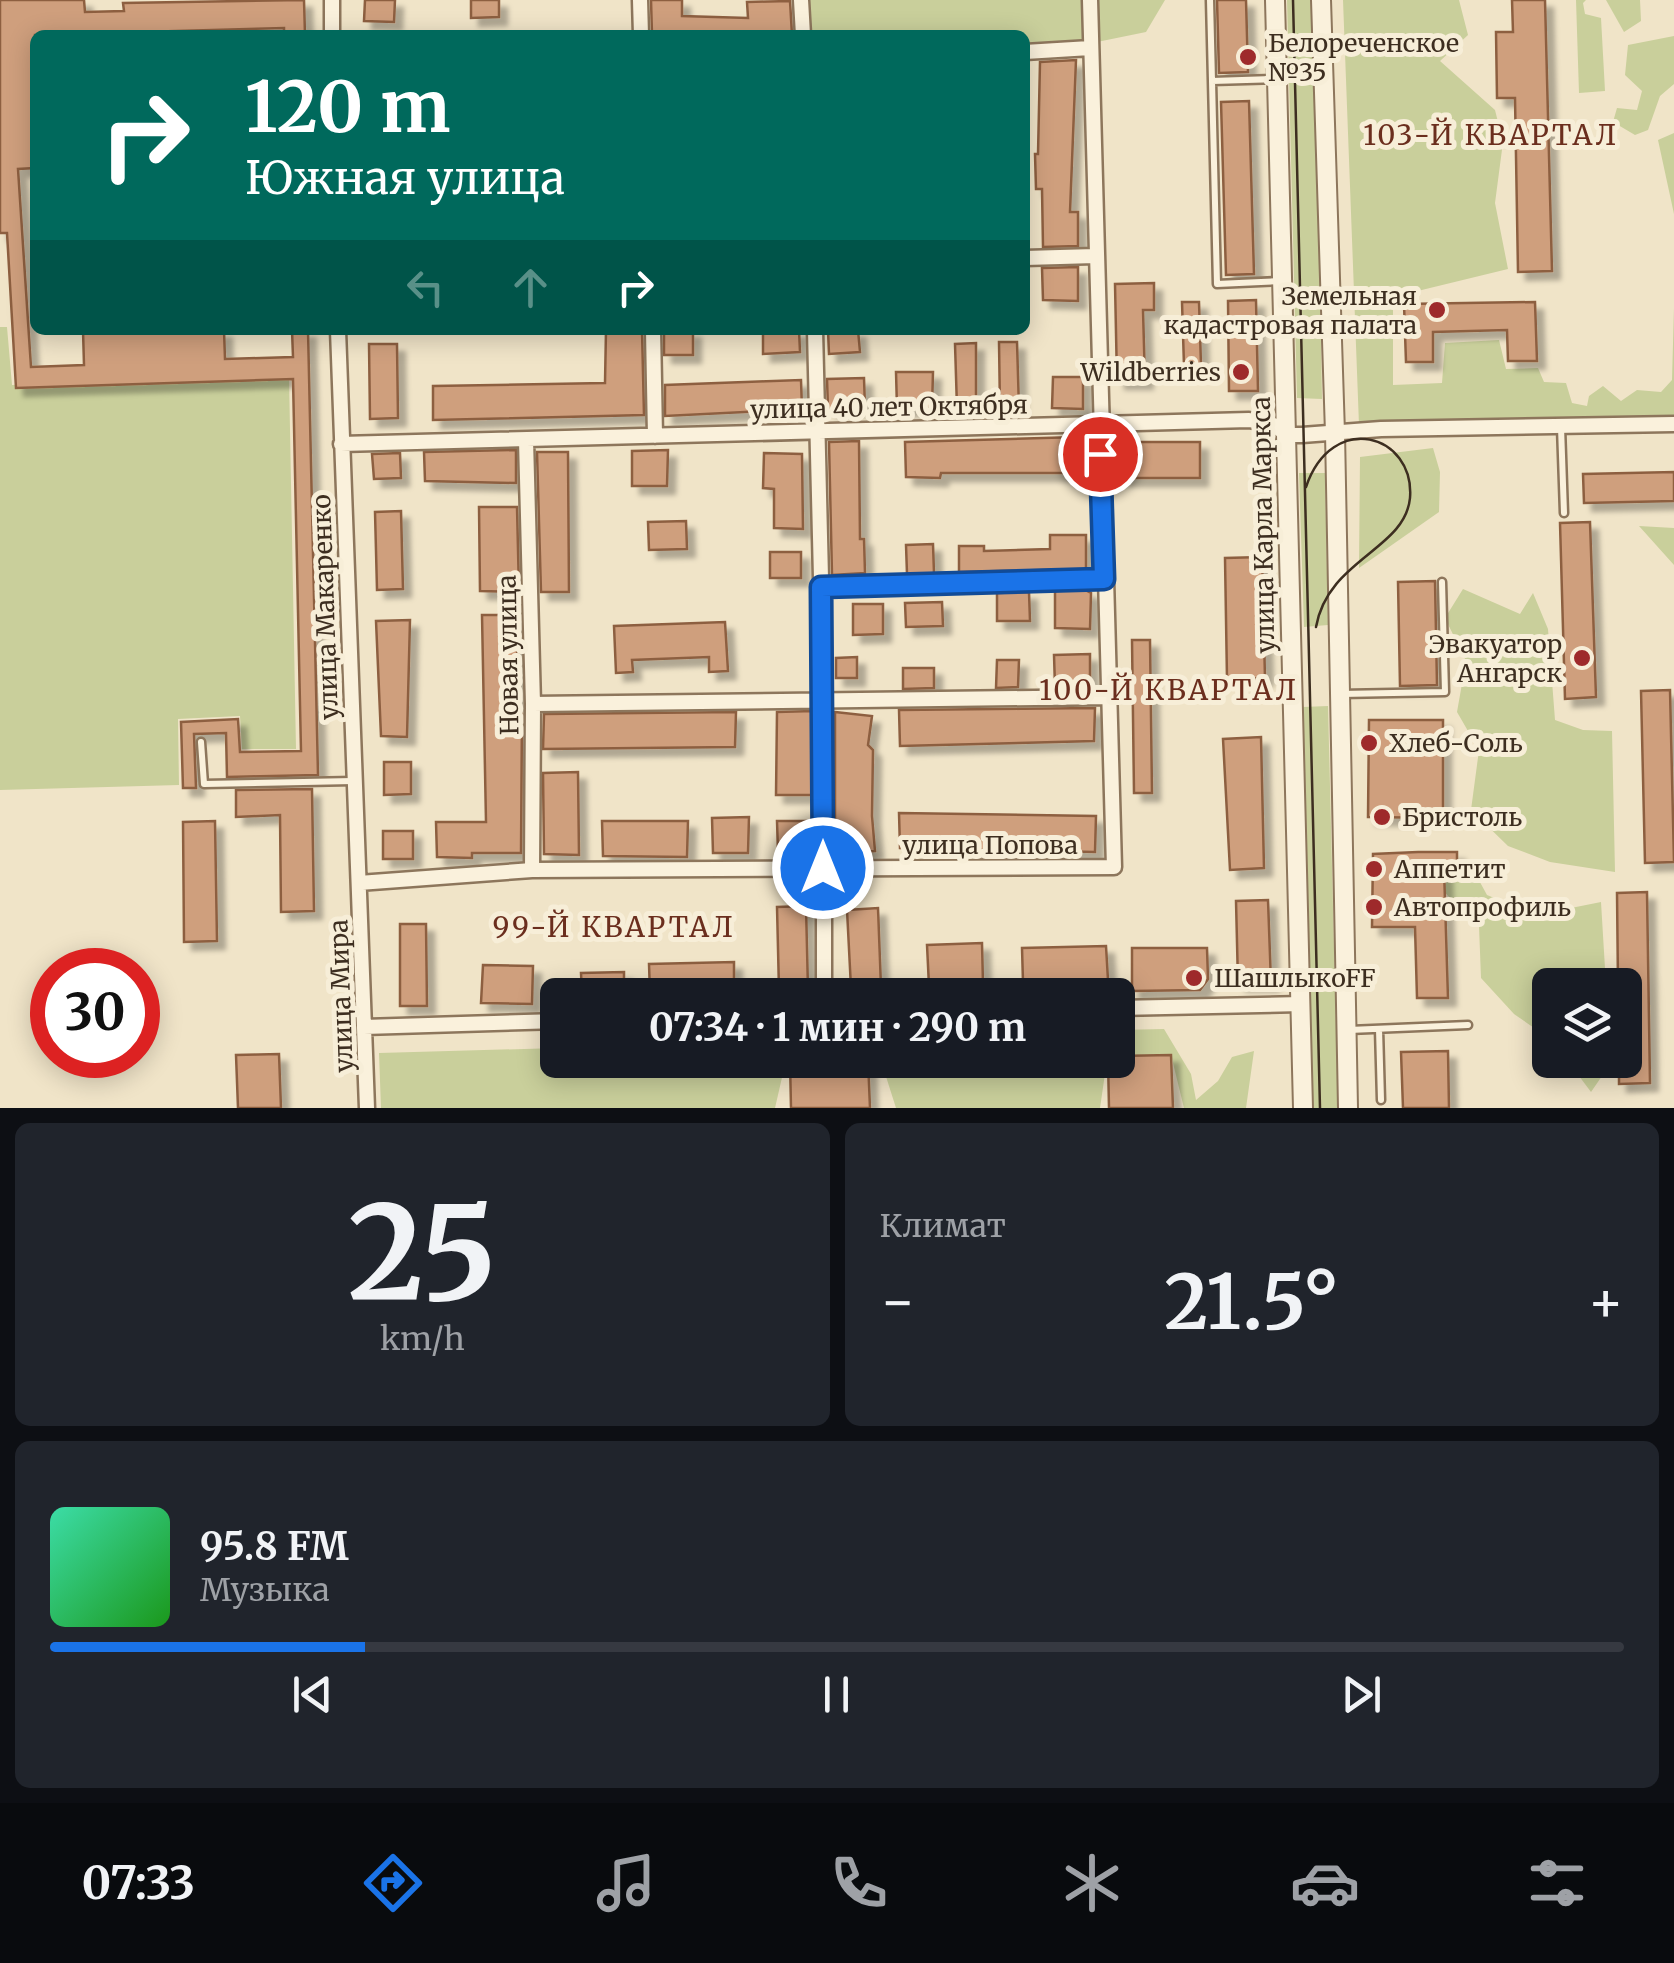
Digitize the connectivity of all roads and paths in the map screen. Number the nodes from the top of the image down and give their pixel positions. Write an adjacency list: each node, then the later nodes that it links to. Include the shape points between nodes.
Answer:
1 (332, 0): 8 (street)
2 (640, 0): 9 (street)
3 (802, 0): 10 (street)
4 (1090, 0): 11 (street, улица Попова)
5 (1210, 0): 14 (lane)
6 (1275, 0): 13 (street, улица Карла Маркса)
7 (1321, 0): 25 (street)
8 (332, 30)
9 (641, 30)
10 (803, 30)
11 (1090, 48): 12 (street); 15 (street, улица Попова)
12 (1030, 52)
13 (1277, 79): 14 (lane); 17 (street, улица Карла Маркса)
14 (1212, 81): 17 (lane, via 1217,284)
15 (1095, 256): 16 (street); 22 (street, улица Попова)
16 (1030, 258)
17 (1280, 282): 26 (street, улица Карла Маркса)
18 (338, 335): 29 (street, улица Макаренко)
19 (653, 335): 27 (street)
20 (815, 335): 24 (street)
21 (1674, 424): 23 (street, улица 40 лет Октября)
22 (1099, 425): 24 (street, улица 40 лет Октября); 26 (street, улица 40 лет Октября, via 1249,420); 31 (street, улица Попова)
23 (1561, 426): 25 (street, улица 40 лет Октября); 30 (lane)
24 (820, 429): 27 (street, улица 40 лет Октября); 33 (street)
25 (1335, 433): 26 (street, улица 40 лет Октября); 34 (street)
26 (1287, 434): 44 (street, улица Карла Маркса)
27 (655, 436): 28 (street, улица 40 лет Октября)
28 (526, 440): 29 (street, улица 40 лет Октября); 37 (street, Новая улица)
29 (341, 444): 39 (street, улица Макаренко)
30 (1564, 514)
31 (1104, 579): 33 (street); 35 (street, улица Попова)
32 (1442, 582): 34 (lane, via 1445,692)
33 (821, 587): 36 (street)
34 (1341, 694): 50 (street)
35 (1108, 697): 36 (street); 40 (street, улица Попова, via 1114,867)
36 (824, 702): 37 (street); 40 (street)
37 (533, 704): 41 (street, Новая улица)
38 (200, 742): 39 (lane, via 204,784)
39 (355, 782): 42 (street, улица Макаренко)
40 (823, 868): 41 (street, улица Попова); 43 (street)
41 (532, 870): 42 (street, улица Попова)
42 (359, 883): 48 (street, улица Мира)
43 (824, 978)
44 (1301, 1004): 45 (street); 53 (street, улица Карла Маркса)
45 (1135, 1008)
46 (540, 1022): 48 (street)
47 (1468, 1025): 49 (lane)
48 (364, 1027): 52 (street, улица Мира)
49 (1379, 1028): 50 (lane); 51 (lane)
50 (1346, 1030): 54 (street)
51 (1381, 1100)
52 (367, 1108)
53 (1302, 1108)
54 (1348, 1108)

